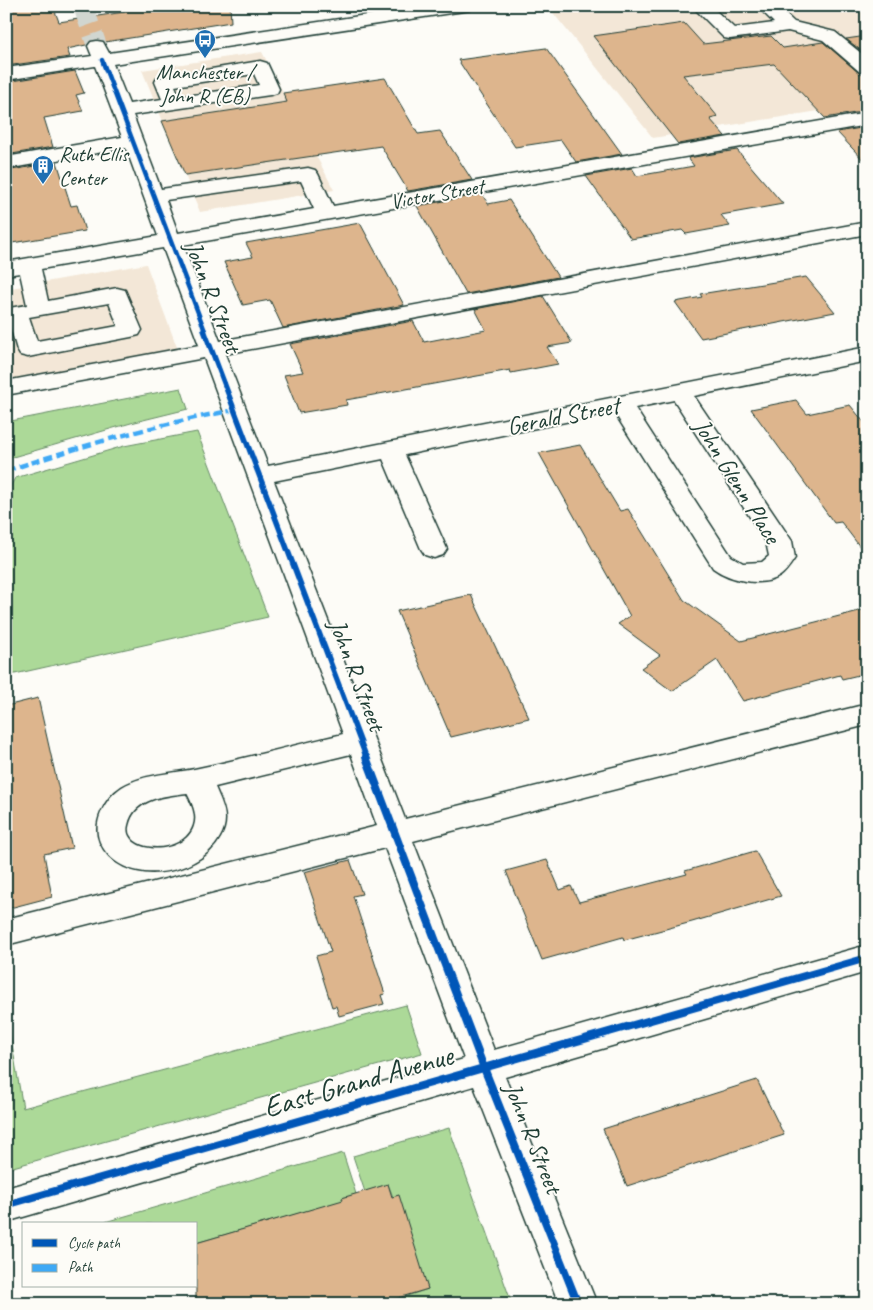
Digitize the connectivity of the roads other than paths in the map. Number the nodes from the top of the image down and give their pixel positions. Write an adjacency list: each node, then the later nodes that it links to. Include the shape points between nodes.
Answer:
1 (464, 6): 5 (street)
2 (701, 6): 4 (street, via 730,34)
3 (766, 6): 4 (street)
4 (788, 26): 6 (street, via 829,36)
5 (100, 53): 7 (street); 9 (street, John R Street)
6 (867, 68)
7 (6, 74)
8 (173, 102): 8 (street, via 231,94 270,89 260,67 164,82); 9 (street)
9 (122, 111): 11 (street, John R Street)
10 (867, 119): 14 (street, Victor Street)
11 (133, 141): 12 (street); 13 (street, John R Street)
12 (6, 163)
13 (154, 196): 14 (street, via 308,174); 16 (street, John R Street)
14 (326, 214): 16 (street, Victor Street)
15 (867, 228): 20 (street)
16 (171, 240): 17 (street, Victor Street); 20 (street, John R Street)
17 (29, 265): 18 (street, Victor Street); 19 (street)
18 (6, 269)
19 (39, 309): 19 (street, via 117,294 131,330 28,350 17,313)
20 (212, 350): 22 (street); 26 (street, John R Street)
21 (867, 354): 23 (street, Gerald Street)
22 (6, 388)
23 (680, 392): 24 (street, Gerald Street); 24 (street, John Glenn Place, via 778,541 782,558 770,570 747,573 736,571 722,562)
24 (622, 405): 25 (street, Gerald Street)
25 (391, 450): 26 (street, Gerald Street); 27 (street)
26 (260, 476): 29 (street, John R Street)
27 (434, 549)
28 (867, 714): 31 (street)
29 (360, 742): 30 (street); 31 (street, John R Street)
30 (198, 780): 30 (street, via 143,790 130,797 114,818 112,830 116,857 150,862 180,857 219,828 210,816)
31 (395, 834): 32 (street); 34 (street, John R Street)
32 (6, 932)
33 (867, 958): 34 (street, East Grand Avenue)
34 (484, 1068): 35 (street, East Grand Avenue); 36 (street, John R Street)
35 (6, 1205)
36 (578, 1304)

